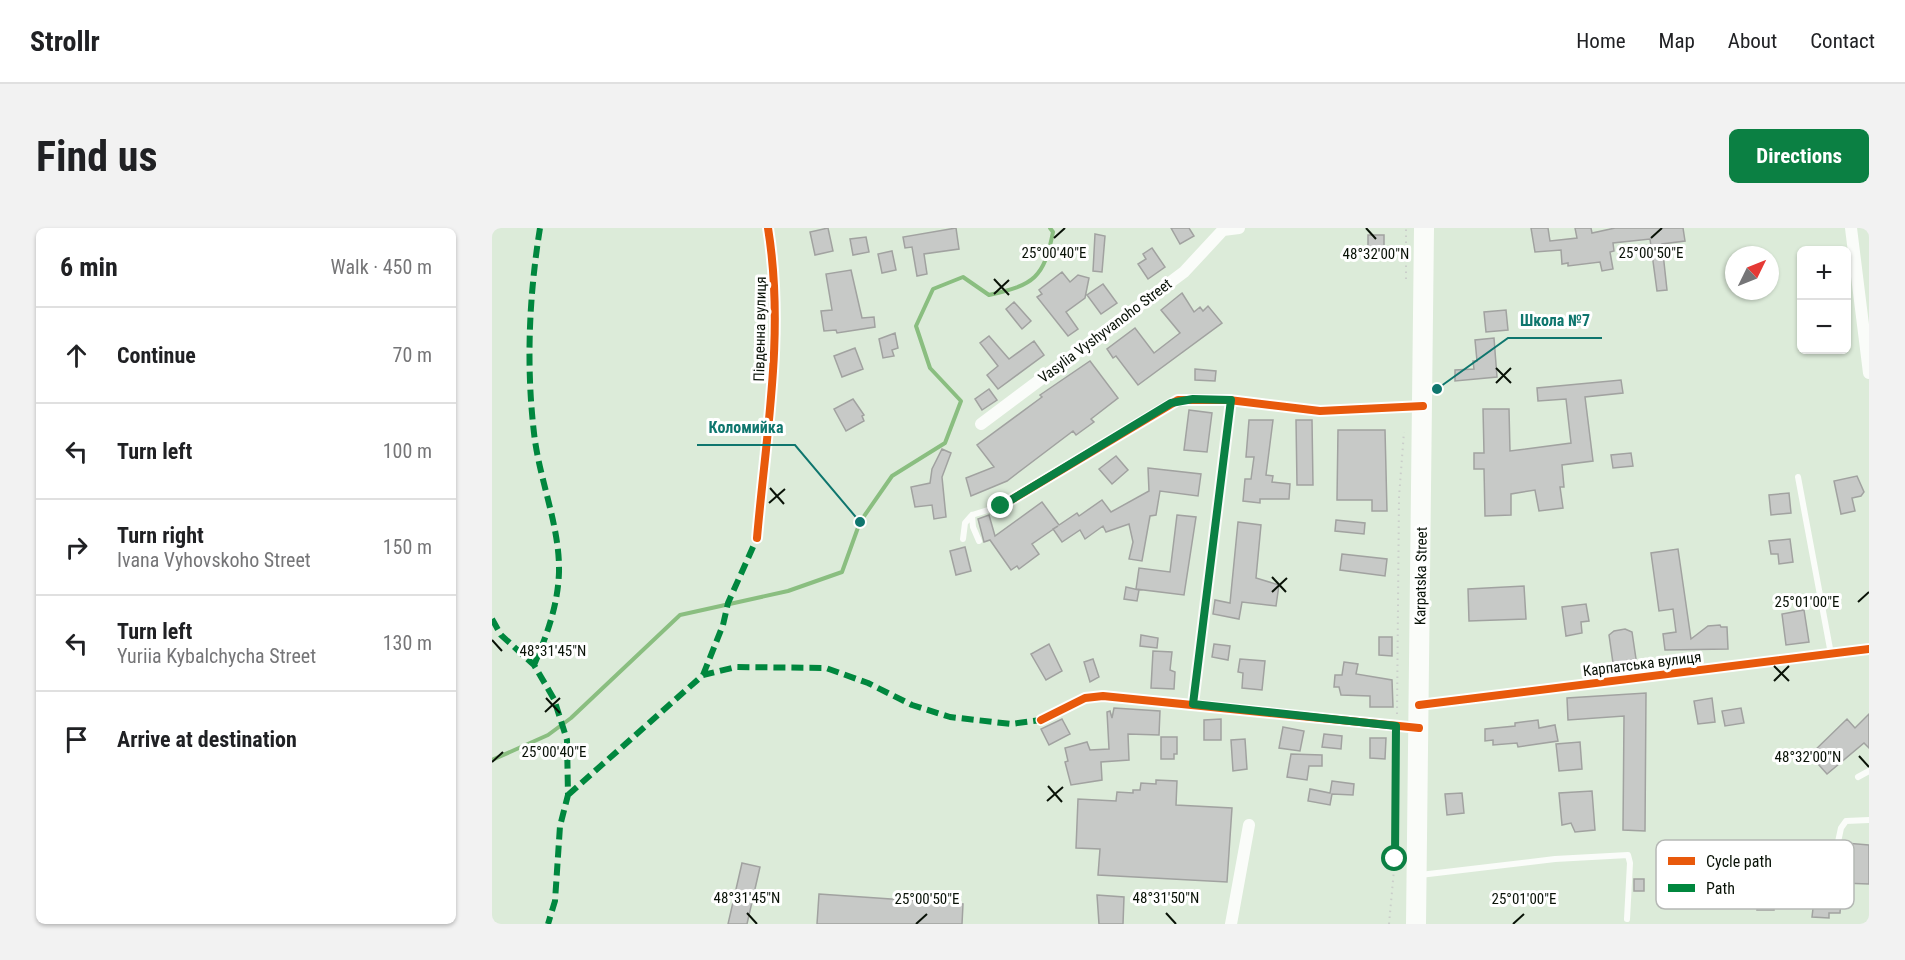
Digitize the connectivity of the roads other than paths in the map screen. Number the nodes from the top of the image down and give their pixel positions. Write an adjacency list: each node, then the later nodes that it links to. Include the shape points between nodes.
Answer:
1 (768, 228): 13 (street, Південна вулиця, via 773,259 776,365)
2 (1239, 228): 5 (street)
3 (1424, 228): 8 (main road, Karpatska Street)
4 (1851, 228): 6 (street)
5 (1221, 229): 9 (street, Vasylia Vyshyvanoho Street, via 1184,272)
6 (1869, 373)
7 (1231, 400): 8 (street, via 1320,411); 11 (street, via 1171,403); 18 (street)
8 (1414, 407): 19 (main road, Karpatska Street)
9 (981, 424)
10 (1798, 477): 17 (lane)
11 (1001, 506): 12 (lane)
12 (972, 515): 14 (lane, via 965,523); 15 (lane, via 972,527)
13 (757, 538)
14 (963, 539)
15 (979, 541)
16 (1869, 649): 17 (street)
17 (1831, 654): 19 (street)
18 (1193, 704): 20 (street, via 1102,696 1085,698); 21 (street)
19 (1419, 705): 21 (main road, Karpatska Street)
20 (1041, 720)
21 (1419, 728): 27 (main road, Karpatska Street)
22 (1869, 771): 23 (lane)
23 (1858, 777)
24 (1869, 820): 26 (lane, via 1846,821)
25 (1249, 825): 29 (street)
26 (1838, 840)
27 (1416, 875): 28 (lane, via 1628,855); 30 (main road, Karpatska Street)
28 (1627, 919)
29 (1231, 924)
30 (1416, 924)

